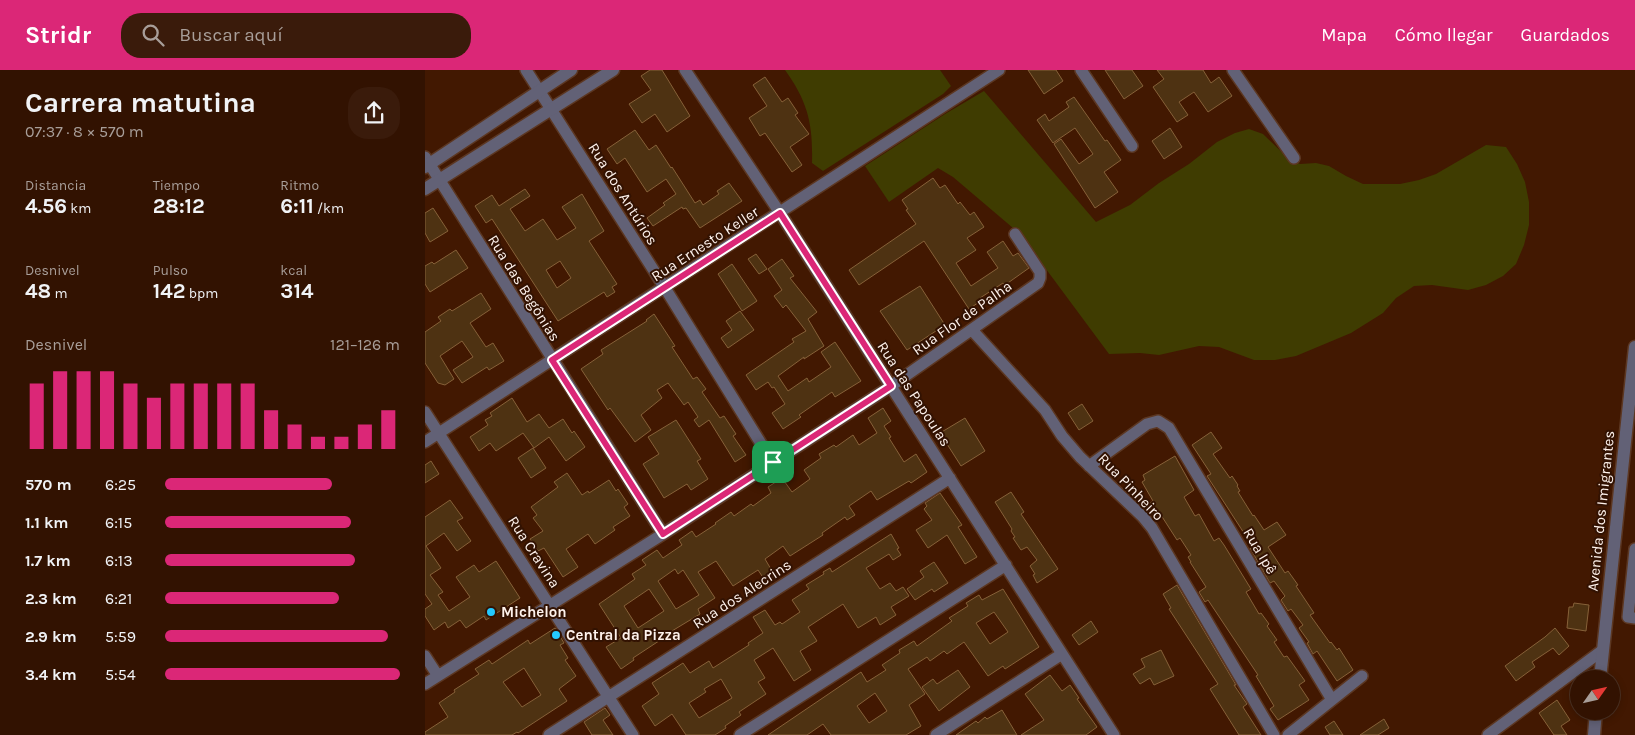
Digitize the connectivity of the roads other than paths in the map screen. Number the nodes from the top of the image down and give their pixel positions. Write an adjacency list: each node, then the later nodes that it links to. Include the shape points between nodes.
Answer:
1 (526, 70): 8 (street, Rua dos Antúrios)
2 (571, 70): 8 (street)
3 (613, 70): 9 (street)
4 (685, 70): 15 (street, Rua das Papoulas)
5 (999, 70): 15 (street, Rua Ernesto Keller)
6 (1081, 70): 10 (street)
7 (1233, 70): 11 (street)
8 (540, 91): 9 (street, Rua dos Antúrios); 12 (street)
9 (551, 109): 13 (street); 17 (street, Rua dos Antúrios)
10 (1132, 146)
11 (1293, 158)
12 (427, 163): 13 (street, Rua das Begônias)
13 (439, 180): 14 (street); 20 (street, Rua das Begônias)
14 (425, 189)
15 (780, 213): 17 (street, Rua Ernesto Keller); 21 (street, Rua das Papoulas)
16 (1015, 234): 18 (street, Rua Flor de Palha, via 1040,272 1038,283)
17 (665, 288): 20 (street, Rua Ernesto Keller); 25 (street, Rua dos Antúrios)
18 (972, 330): 21 (street, Rua Flor de Palha); 26 (street, Rua Pinheiro, via 1045,410)
19 (1635, 347): 33 (street, Avenida dos Imigrantes)
20 (552, 360): 23 (street, Rua Ernesto Keller); 28 (street, Rua das Begônias)
21 (891, 386): 25 (street, Rua Flor de Palha); 27 (street, Rua das Papoulas)
22 (425, 412): 23 (street, Rua Cravina)
23 (438, 433): 24 (street, Rua Ernesto Keller); 31 (street, Rua Cravina)
24 (425, 442)
25 (773, 462): 28 (street, Rua Flor de Palha)
26 (1089, 466): 41 (street, Rua Ipê, via 1147,424 1158,421 1169,428); 48 (street, Rua Pinheiro, via 1143,516)
27 (950, 478): 30 (street, Rua das Papoulas); 40 (street, Rua dos Alecrins)
28 (663, 534): 31 (street, Rua Flor de Palha)
29 (1635, 549): 32 (street)
30 (1006, 566): 34 (street, Rua das Papoulas); 45 (street)
31 (551, 605): 37 (street, Rua Flor de Palha); 40 (street, Rua Cravina)
32 (1631, 618)
33 (1603, 650): 36 (street, Avenida dos Imigrantes); 50 (street)
34 (1063, 654): 46 (street); 47 (street, Rua das Papoulas)
35 (425, 656): 37 (street)
36 (1601, 670)
37 (438, 676): 39 (street, Rua Flor de Palha)
38 (1362, 676): 41 (street)
39 (425, 684)
40 (608, 697): 43 (street, Rua dos Alecrins); 44 (street, Rua Cravina)
41 (1332, 700): 49 (street)
42 (1595, 720): 51 (street)
43 (549, 735)
44 (633, 735)
45 (740, 735)
46 (936, 735)
47 (1114, 735)
48 (1274, 735)
49 (1288, 735)
50 (1488, 735)
51 (1593, 735)

